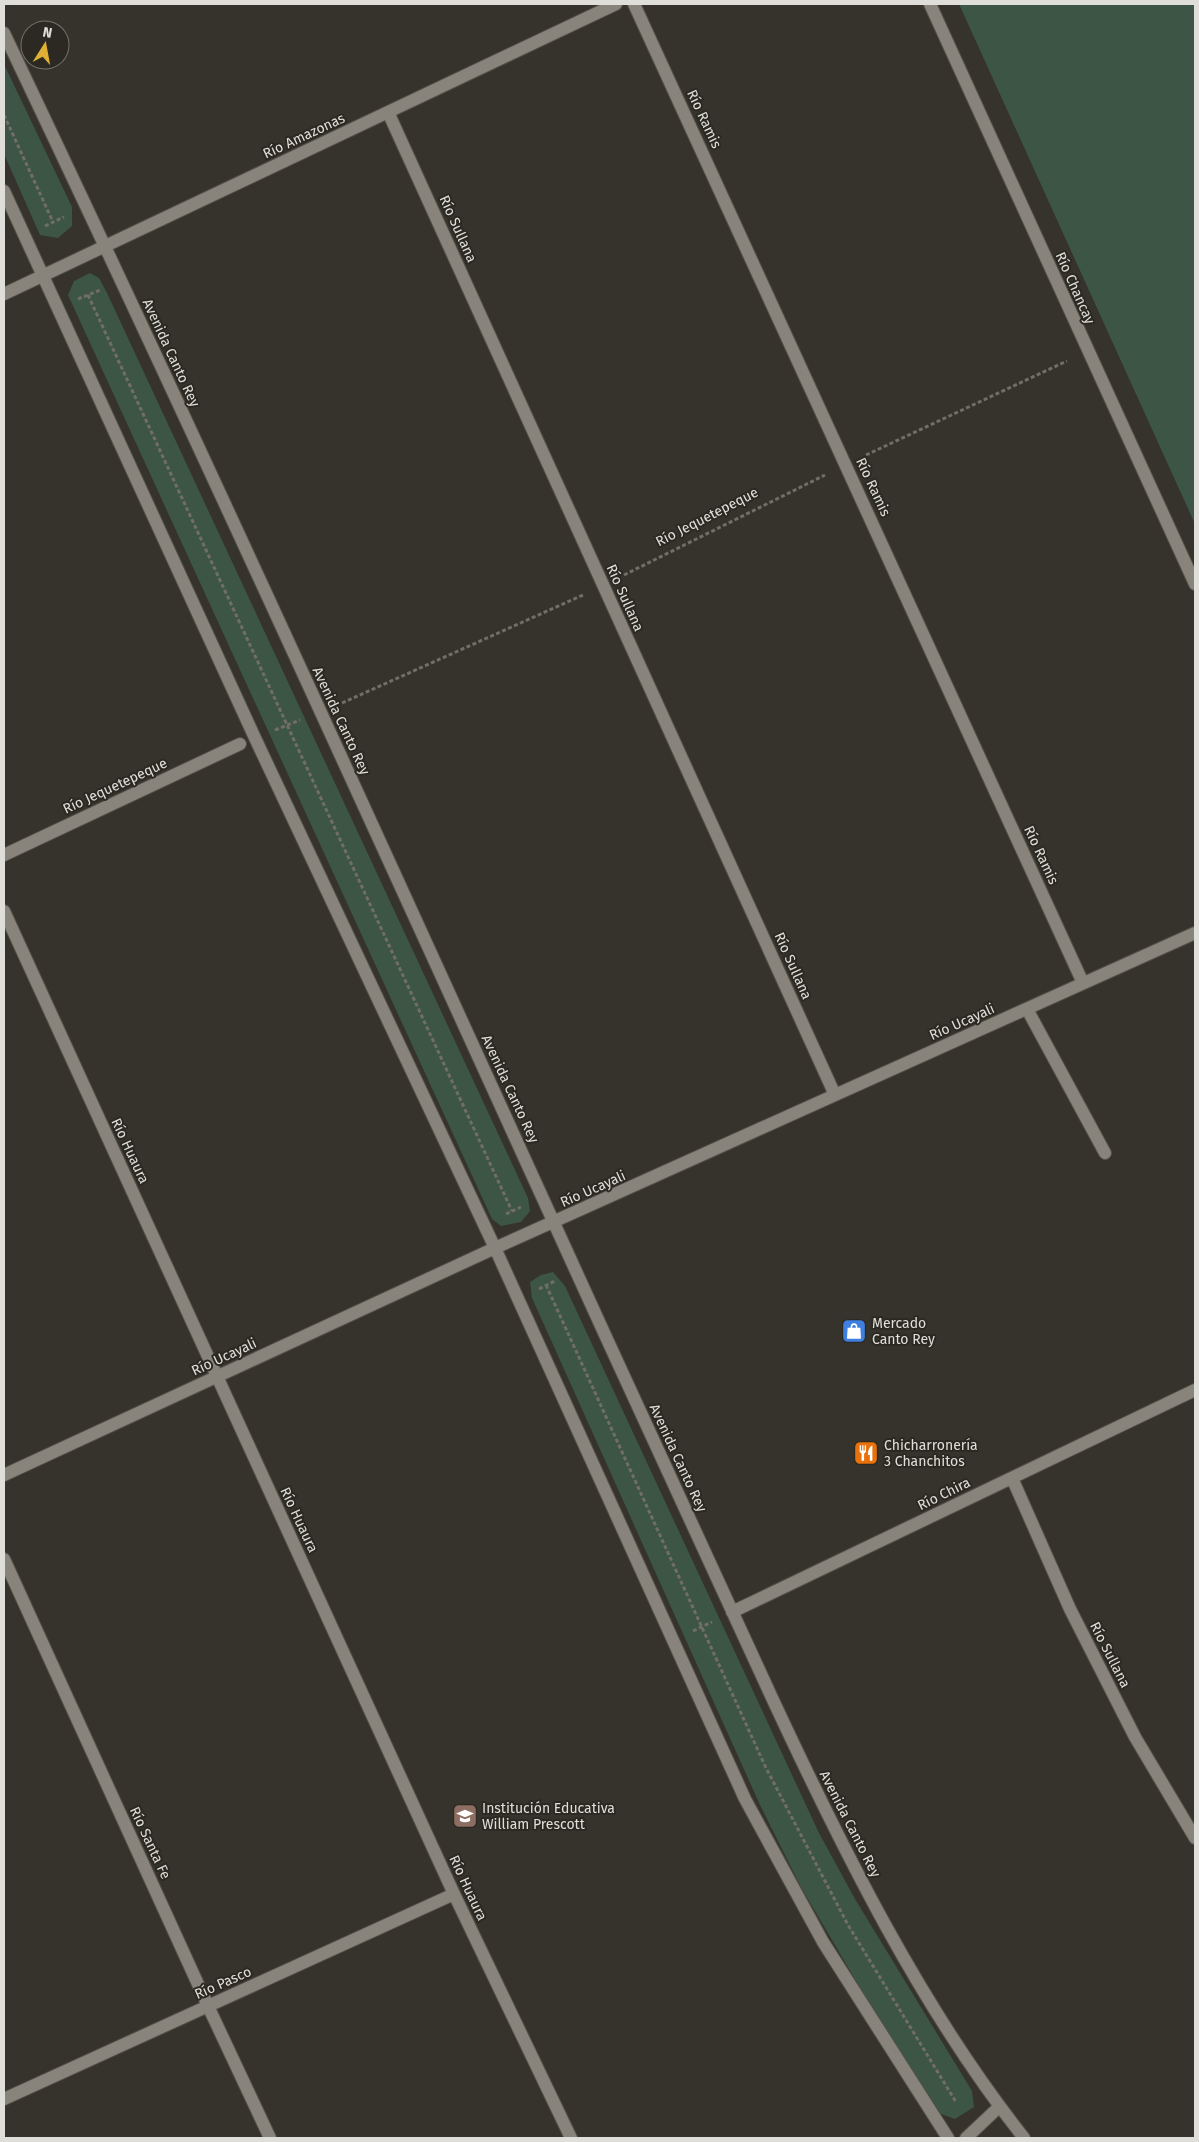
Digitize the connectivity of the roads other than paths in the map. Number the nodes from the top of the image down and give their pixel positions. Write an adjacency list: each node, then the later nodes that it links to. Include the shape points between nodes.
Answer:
1 (616, 4): 5 (street, Río Amazonas)
2 (634, 4): 15 (street, Río Ramis)
3 (930, 4): 10 (street, Río Chancay)
4 (4, 33): 7 (street, Avenida Canto Rey)
5 (388, 112): 7 (street, Río Amazonas); 17 (street, Río Sullana)
6 (4, 192): 8 (street)
7 (105, 247): 8 (street, Río Amazonas); 19 (street, Avenida Canto Rey)
8 (44, 276): 9 (street, Río Amazonas); 20 (street, via 255,738)
9 (4, 294)
10 (1195, 584)
11 (240, 744): 12 (street, Río Jequetepeque)
12 (4, 855)
13 (4, 911): 21 (street, Río Huaura)
14 (1195, 933): 15 (street, Río Ucayali)
15 (1083, 983): 16 (street, Río Ucayali)
16 (1027, 1009): 17 (street, Río Ucayali); 18 (street)
17 (835, 1095): 19 (street, Río Ucayali)
18 (1105, 1152)
19 (554, 1223): 20 (street, Río Ucayali); 26 (street, Avenida Canto Rey)
20 (495, 1248): 21 (street, Río Ucayali); 34 (street, via 745,1799 822,1942)
21 (217, 1377): 23 (street, Río Ucayali); 28 (street, Río Huaura)
22 (1195, 1390): 24 (street, Río Chira)
23 (4, 1475)
24 (1012, 1478): 26 (street, Río Chira); 27 (street, Río Sullana, via 1070,1609 1135,1737)
25 (4, 1559): 29 (street, Río Santa Fe)
26 (732, 1612): 31 (street, Avenida Canto Rey, via 836,1833 928,1998)
27 (1195, 1838)
28 (454, 1894): 29 (street, Río Pasco); 33 (street, Río Huaura)
29 (208, 2006): 30 (street, Río Pasco); 32 (street, Río Santa Fe)
30 (4, 2099)
31 (999, 2107): 35 (street); 36 (street, Avenida Canto Rey)
32 (270, 2138)
33 (571, 2138)
34 (948, 2138)
35 (966, 2138)
36 (1024, 2138)

